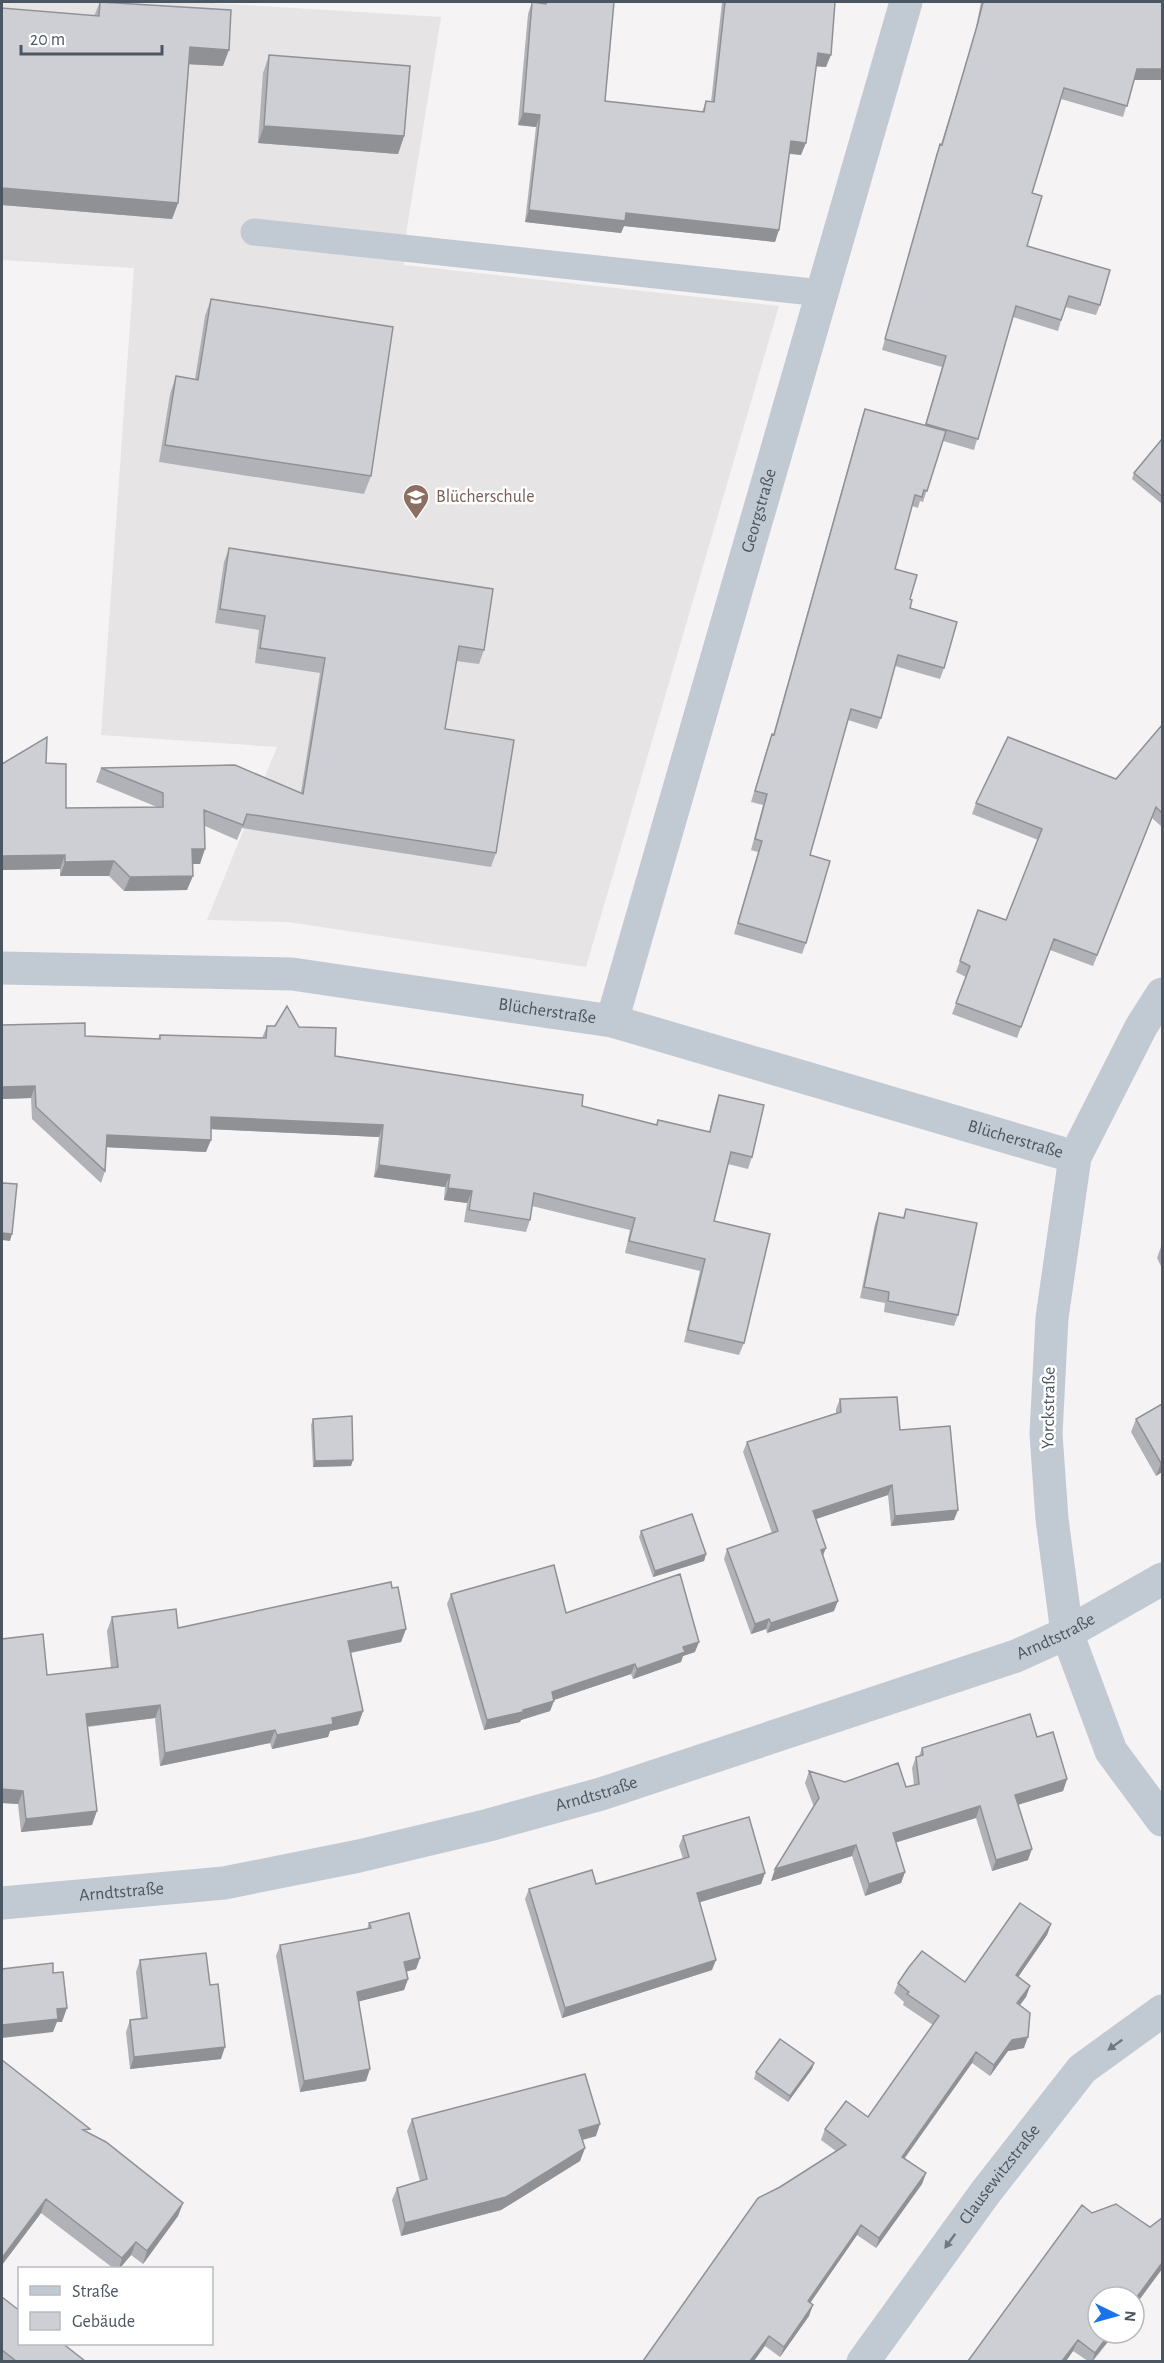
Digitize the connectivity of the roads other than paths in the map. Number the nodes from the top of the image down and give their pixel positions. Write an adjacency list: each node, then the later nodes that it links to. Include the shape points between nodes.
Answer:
1 (906, 2): 3 (street, Georgstraße)
2 (254, 232): 3 (lane)
3 (822, 293): 6 (street, Georgstraße)
4 (2, 968): 6 (street, Blücherstraße, via 292,974)
5 (1162, 994): 7 (street, Yorckstraße)
6 (612, 1021): 7 (street, Blücherstraße)
7 (1075, 1157): 9 (street, Yorckstraße, via 1052,1318 1046,1434 1052,1519)
8 (1162, 1579): 9 (street, Arndtstraße)
9 (1068, 1633): 10 (street, Yorckstraße, via 1111,1751); 11 (street, Arndtstraße, via 1016,1656 635,1783 489,1825 224,1883)
10 (1162, 1820)
11 (2, 1903)
12 (1162, 2011): 13 (street, Clausewitzstraße, one-way to 13, via 1082,2069 985,2193)
13 (863, 2361)

